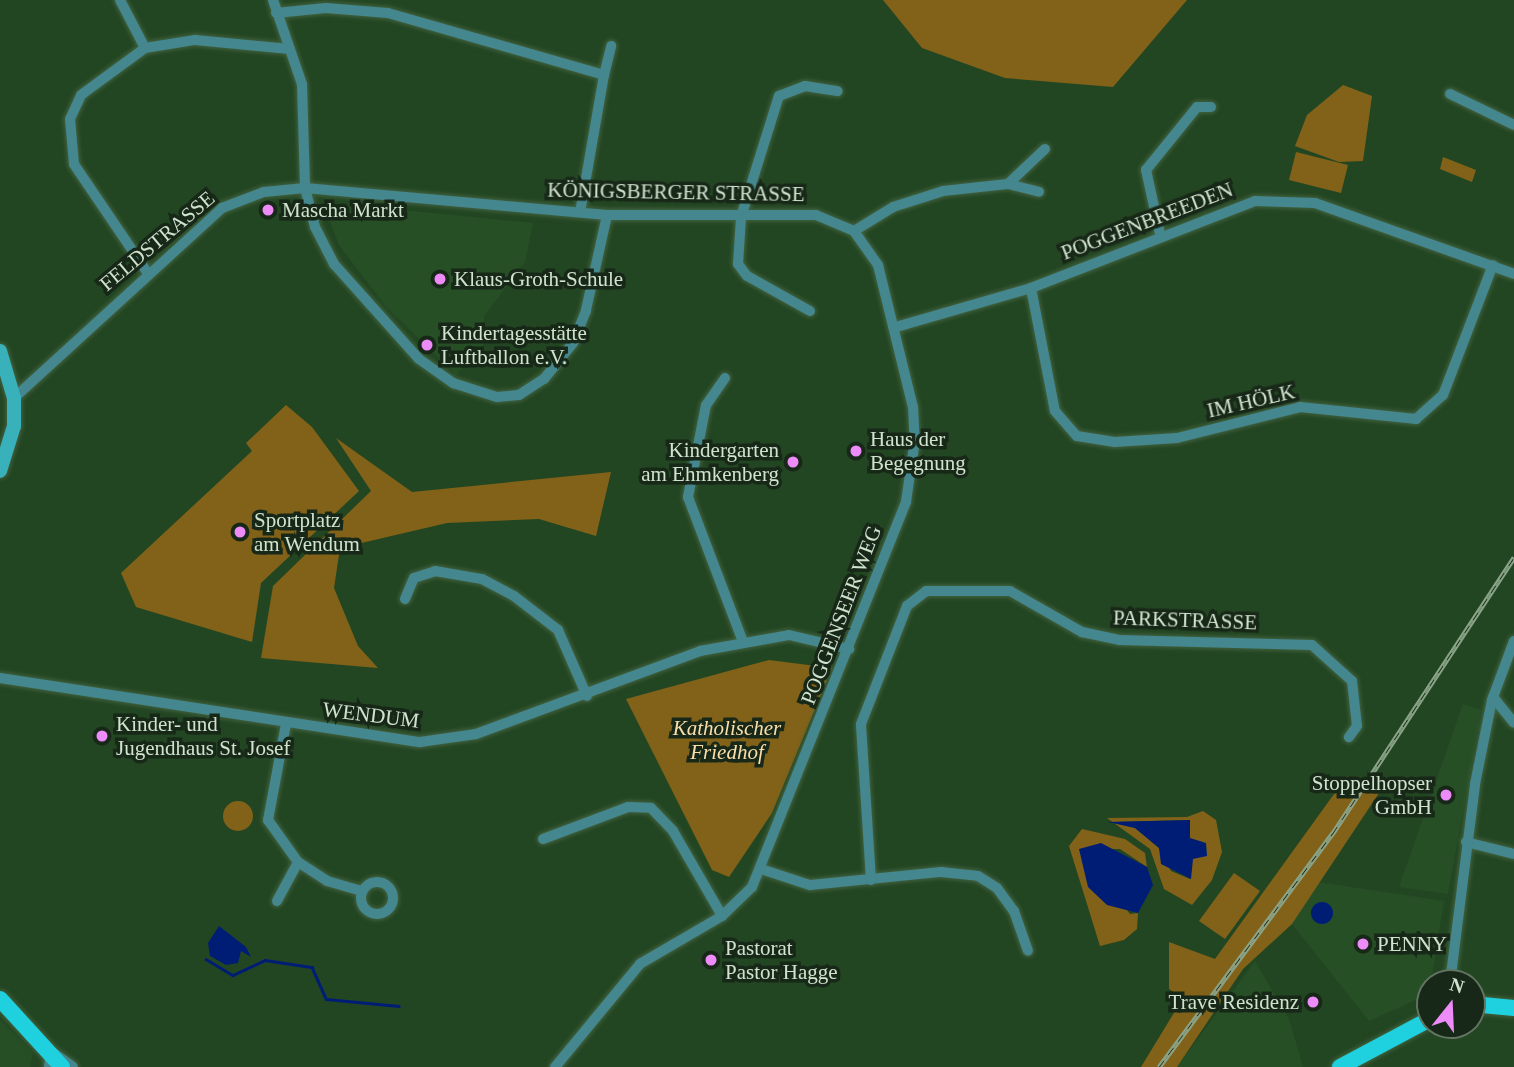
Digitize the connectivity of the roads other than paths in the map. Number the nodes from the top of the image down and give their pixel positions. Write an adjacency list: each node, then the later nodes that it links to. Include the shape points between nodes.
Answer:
1 (120, 0): 5 (street)
2 (272, 0): 3 (street)
3 (276, 13): 6 (street); 7 (street, via 326,8 388,13)
4 (611, 46): 7 (street)
5 (145, 48): 6 (street, via 195,40); 22 (street, via 81,95 68,145 86,184)
6 (290, 49): 14 (street, via 308,136)
7 (604, 75): 16 (street)
8 (838, 91): 18 (street, via 792,87 779,96)
9 (1450, 94): 11 (street)
10 (1211, 107): 20 (street, via 1198,107 1146,170)
11 (1514, 125)
12 (1045, 149): 13 (street)
13 (1008, 184): 15 (street); 19 (street, via 943,191 893,208)
14 (305, 188): 16 (street, KÖNIGSBERGER STRASSE); 17 (street, via 315,227 334,264 410,349 453,383 497,397 519,395 544,379 573,342); 22 (street, FELDSTRASSE, via 264,192 222,208)
15 (1039, 192)
16 (580, 212): 17 (street, KÖNIGSBERGER STRASSE)
17 (607, 215): 18 (street, KÖNIGSBERGER STRASSE)
18 (741, 217): 19 (street, KÖNIGSBERGER STRASSE, via 816,215); 25 (street, via 742,270)
19 (854, 232): 26 (street, KÖNIGSBERGER STRASSE, via 878,265)
20 (1160, 234): 21 (street, POGGENBREEDEN, via 1255,201 1315,203); 24 (street, POGGENBREEDEN)
21 (1493, 265): 23 (street, POGGENBREEDEN); 24 (street, IM HÖLK, via 1443,395 1416,419 1300,407 1177,438 1115,442 1077,436 1055,411)
22 (147, 272): 29 (street, FELDSTRASSE)
23 (1514, 274)
24 (1031, 288): 26 (street, POGGENBREEDEN)
25 (810, 311)
26 (896, 327): 34 (street, POGGENSEER WEG, via 914,417 912,472)
27 (0, 351): 29 (main road)
28 (724, 378): 33 (street, via 706,405 688,497)
29 (14, 398): 30 (main road, via 14,426)
30 (0, 471)
31 (405, 599): 36 (street, via 414,578 435,570 482,579 514,596 558,630)
32 (1514, 640): 37 (street)
33 (743, 642): 34 (street, WENDUM, via 789,635); 36 (street, WENDUM, via 700,650)
34 (849, 649): 45 (street, POGGENSEER WEG)
35 (0, 678): 39 (street, WENDUM)
36 (587, 696): 39 (street, WENDUM, via 440,740)
37 (1493, 697): 38 (street); 42 (street)
38 (1514, 723)
39 (286, 724): 44 (street, via 268,820)
40 (1349, 737): 46 (street, PARKSTRASSE, via 1357,726 1352,681 1312,645 1120,640 1082,632 1010,591 926,591 907,606 861,724)
41 (542, 839): 49 (street, via 628,807 651,808 673,831)
42 (1466, 842): 43 (street); 51 (street)
43 (1514, 854)
44 (298, 862): 47 (street, via 327,881); 48 (street)
45 (761, 869): 46 (street, via 810,885); 49 (street, POGGENSEER WEG, via 752,887)
46 (871, 880): 50 (street, via 941,872 978,876 998,888 1014,911)
47 (363, 891)
48 (277, 901)
49 (722, 916): 59 (street, POGGENSEER WEG, via 640,964)
50 (1028, 951)
51 (1452, 969)
52 (0, 999): 56 (main road)
53 (1486, 1005): 54 (main road)
54 (1514, 1008)
55 (1416, 1026): 60 (main road)
56 (50, 1059): 57 (main road); 58 (street)
57 (62, 1067)
58 (73, 1067)
59 (555, 1067)
60 (1339, 1067)

